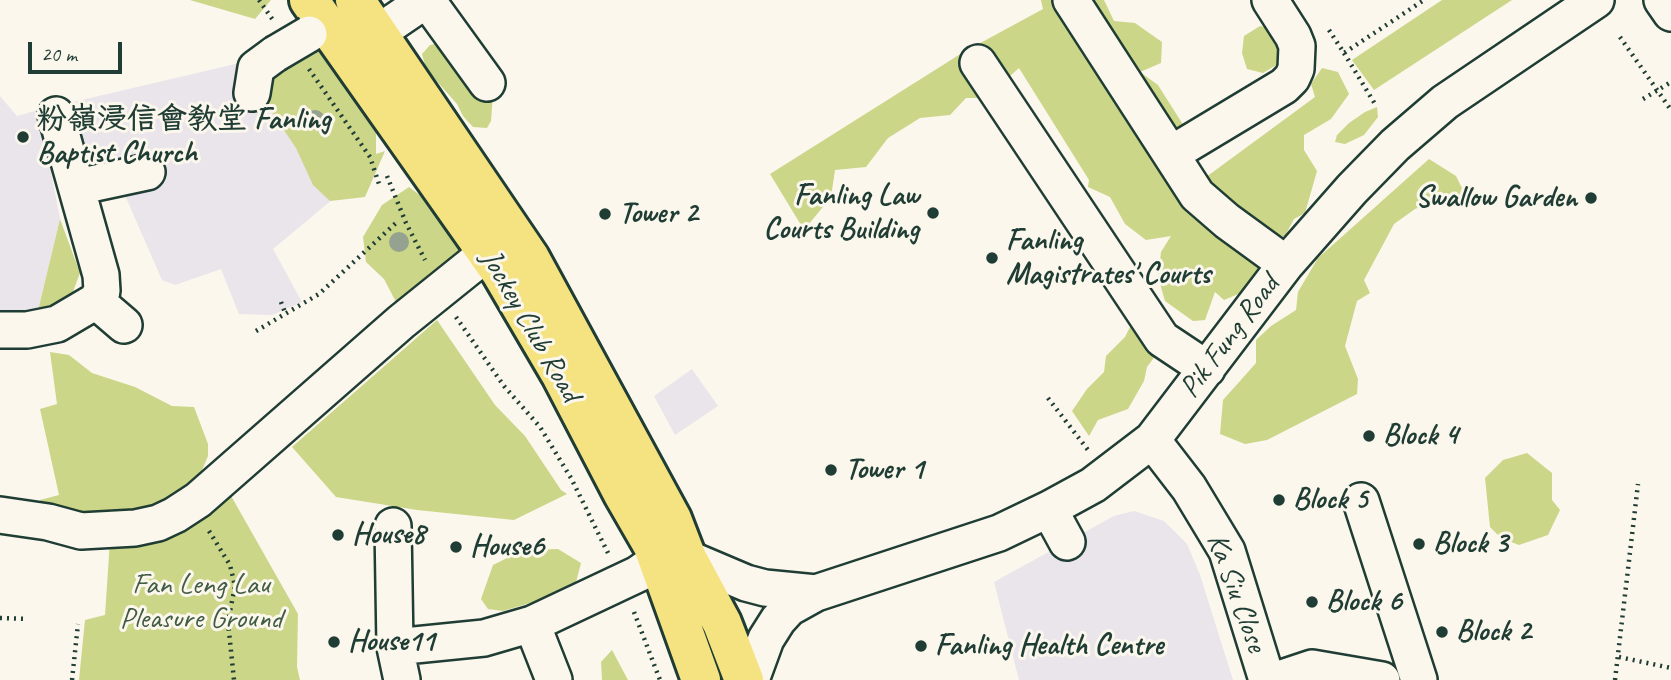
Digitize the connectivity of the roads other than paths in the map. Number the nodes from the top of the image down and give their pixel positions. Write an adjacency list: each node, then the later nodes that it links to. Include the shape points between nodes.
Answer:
1 (355, 0): 8 (main road, Jockey Club Road)
2 (427, 0): 8 (street); 11 (street)
3 (1070, 0): 14 (street)
4 (1270, 0): 14 (street, via 1297,46 1292,78)
5 (1596, 0): 18 (street, Pik Fung Road, via 1445,102 1395,145)
6 (1662, 0): 7 (street)
7 (1671, 13)
8 (385, 29): 29 (main road, Jockey Club Road, via 530,258 672,519)
9 (300, 33): 12 (street, via 256,68); 17 (main road, Jockey Club Road)
10 (978, 63): 22 (street, via 1162,339)
11 (486, 83)
12 (252, 93)
13 (56, 115): 16 (street)
14 (1171, 154): 18 (street, via 1197,195)
15 (147, 172): 16 (street)
16 (77, 187): 19 (street, via 101,275 102,291)
17 (488, 252): 26 (street, via 175,515 113,531 81,531); 29 (main road, Jockey Club Road, via 653,546)
18 (1286, 264): 22 (street, Pik Fung Road)
19 (96, 301): 20 (street); 21 (street, via 57,324)
20 (124, 325)
21 (0, 330)
22 (1207, 369): 23 (street, Pik Fung Road)
23 (1152, 440): 25 (street, Pik Fung Road, via 1093,485); 37 (street, Ka Siu Close, via 1189,488 1227,551)
24 (1361, 500): 40 (street)
25 (1049, 509): 28 (street); 30 (street, Pik Fung Road, via 999,533)
26 (0, 516)
27 (393, 526): 32 (street)
28 (1067, 542)
29 (646, 571): 30 (street, Pik Fung Road); 31 (street); 34 (main road, Jockey Club Road); 35 (main road, Jockey Club Road, via 722,623)
30 (816, 593): 36 (street, Pik Fung Road, via 778,620)
31 (532, 624): 32 (street); 33 (street)
32 (398, 663)
33 (554, 680)
34 (701, 680)
35 (744, 680)
36 (751, 680)
37 (1267, 680)
38 (1276, 680): 39 (street, via 1312,668)
39 (1382, 680)
40 (1419, 680)

